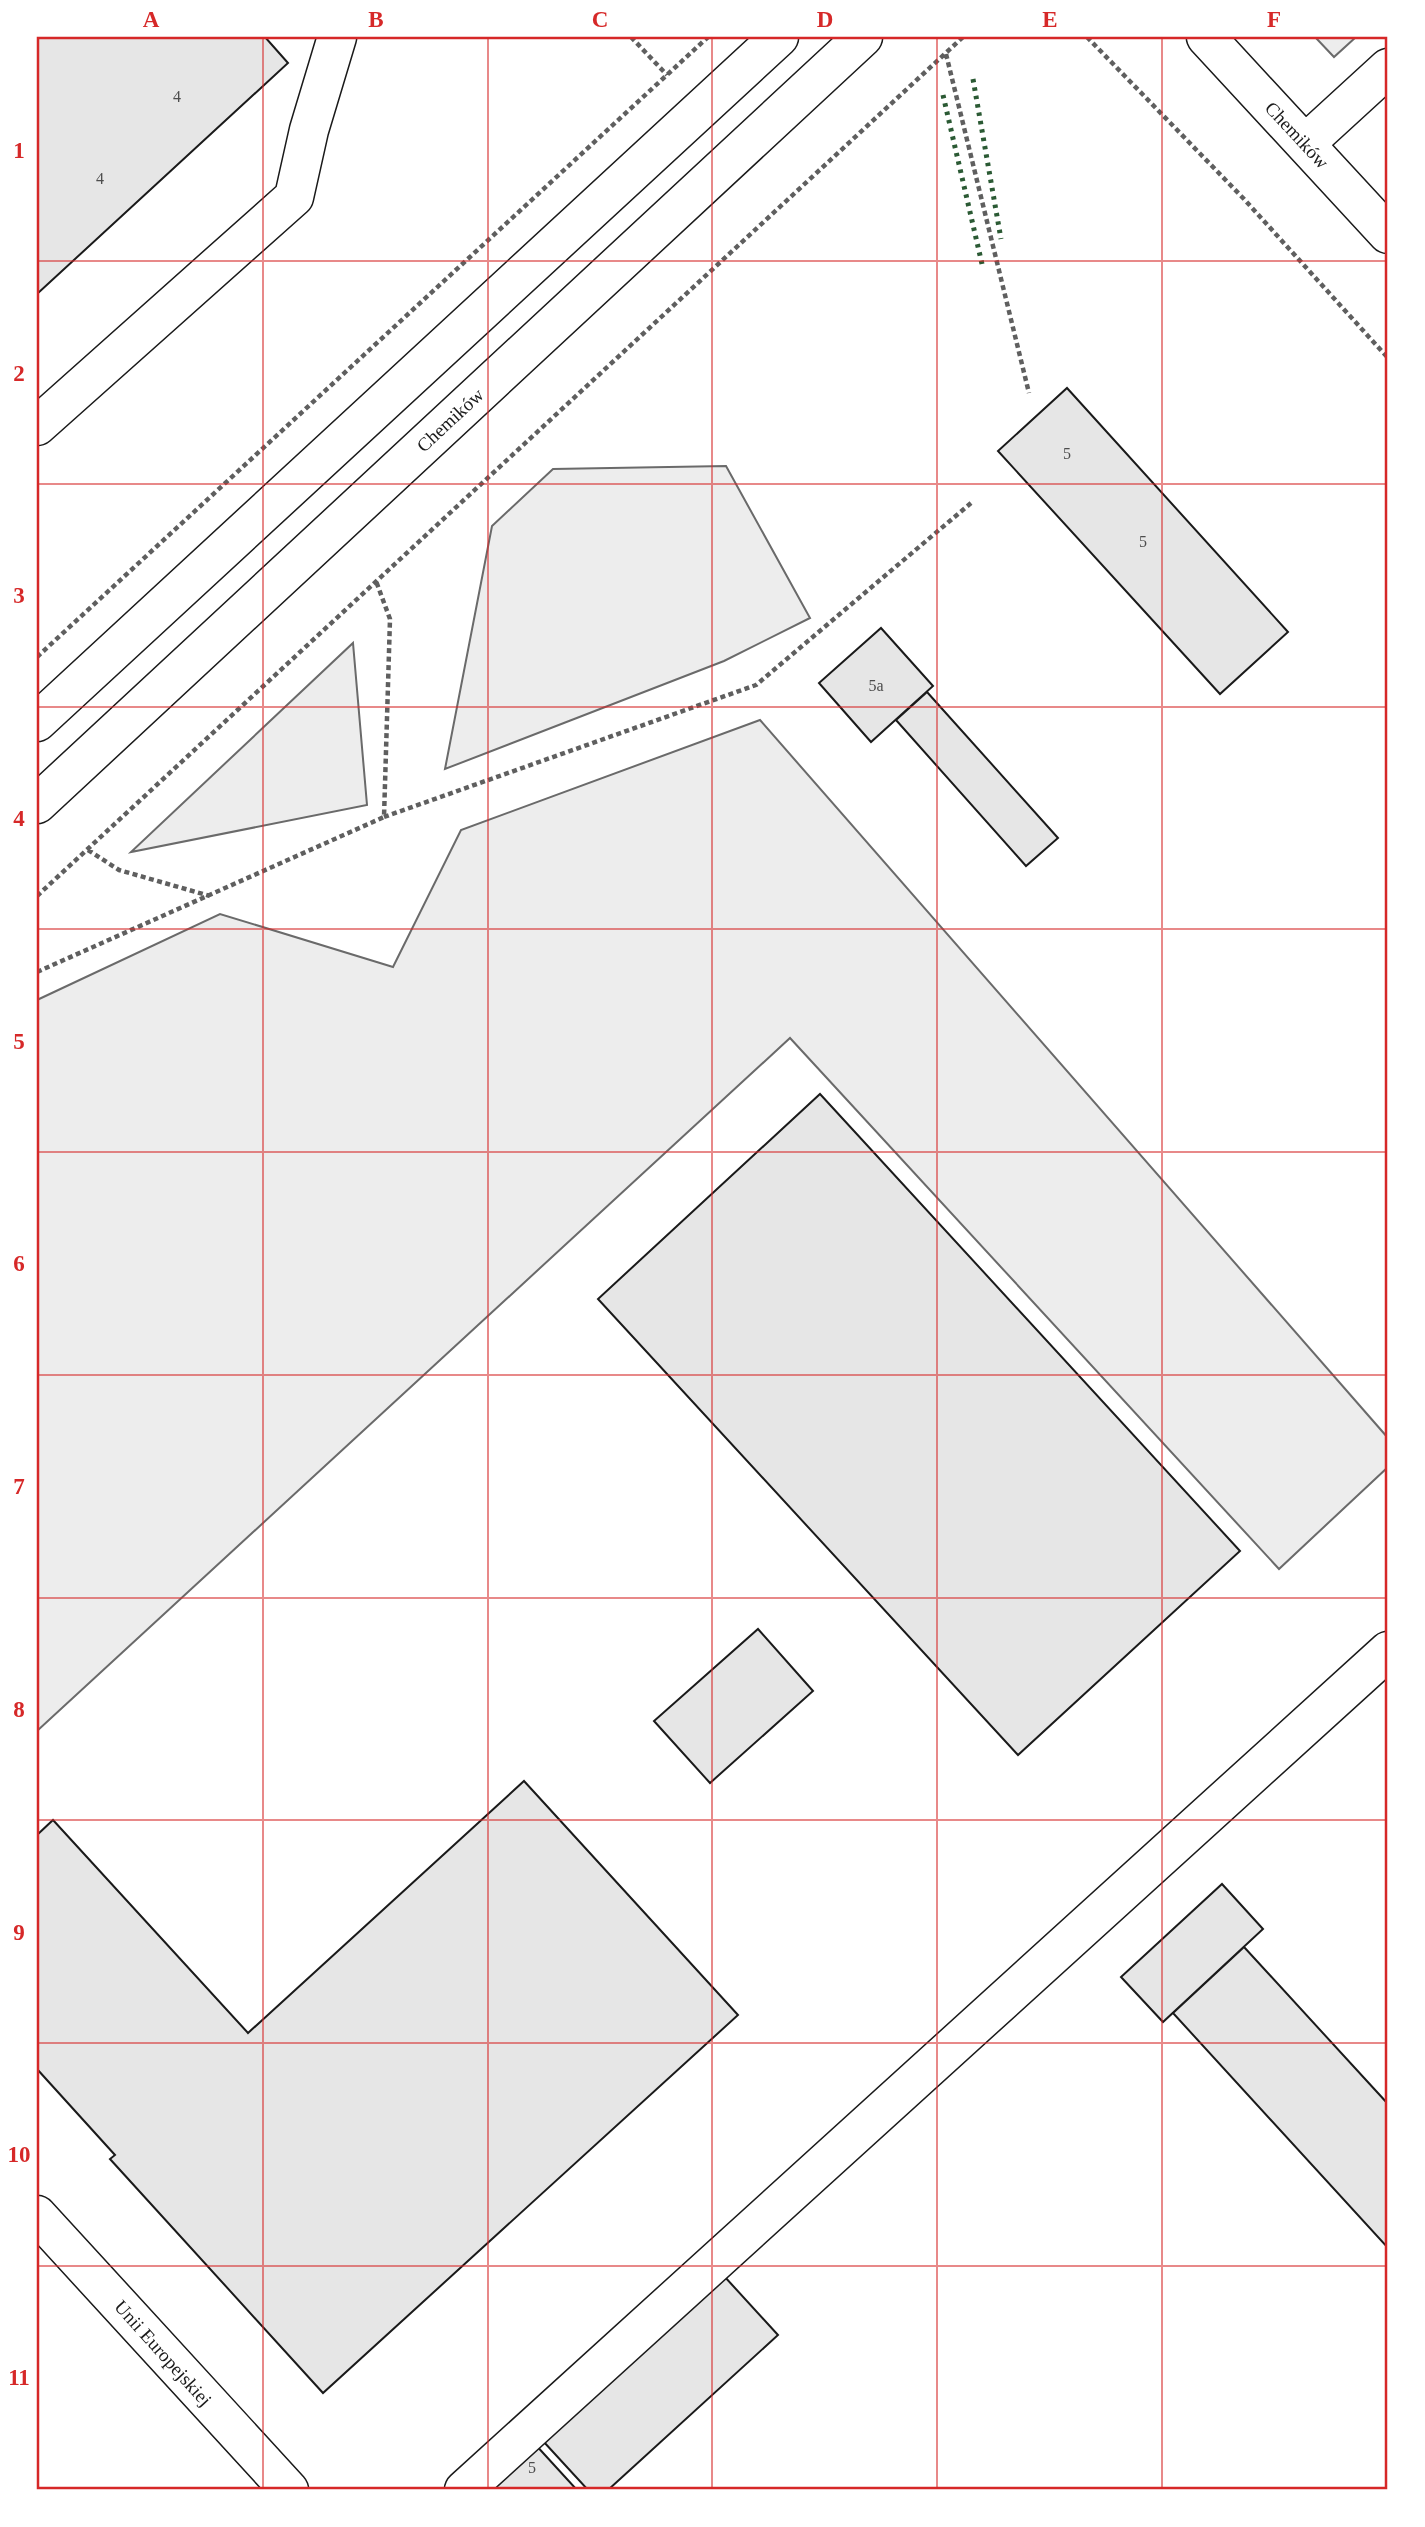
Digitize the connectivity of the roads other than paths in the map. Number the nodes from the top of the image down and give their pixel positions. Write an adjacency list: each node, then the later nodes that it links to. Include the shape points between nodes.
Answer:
1 (337, 37): 8 (main road, via 294,197)
2 (779, 37): 9 (main road)
3 (863, 37): 10 (main road, Chemików)
4 (1206, 37): 6 (main road, Chemików)
5 (1388, 68): 6 (main road)
6 (1305, 145): 7 (main road, Chemików)
7 (1388, 234)
8 (37, 426)
9 (37, 722)
10 (37, 804)
11 (1388, 1651): 14 (main road)
12 (37, 2215): 13 (main road, Unii Europejskiej)
13 (289, 2490)
14 (464, 2490)

